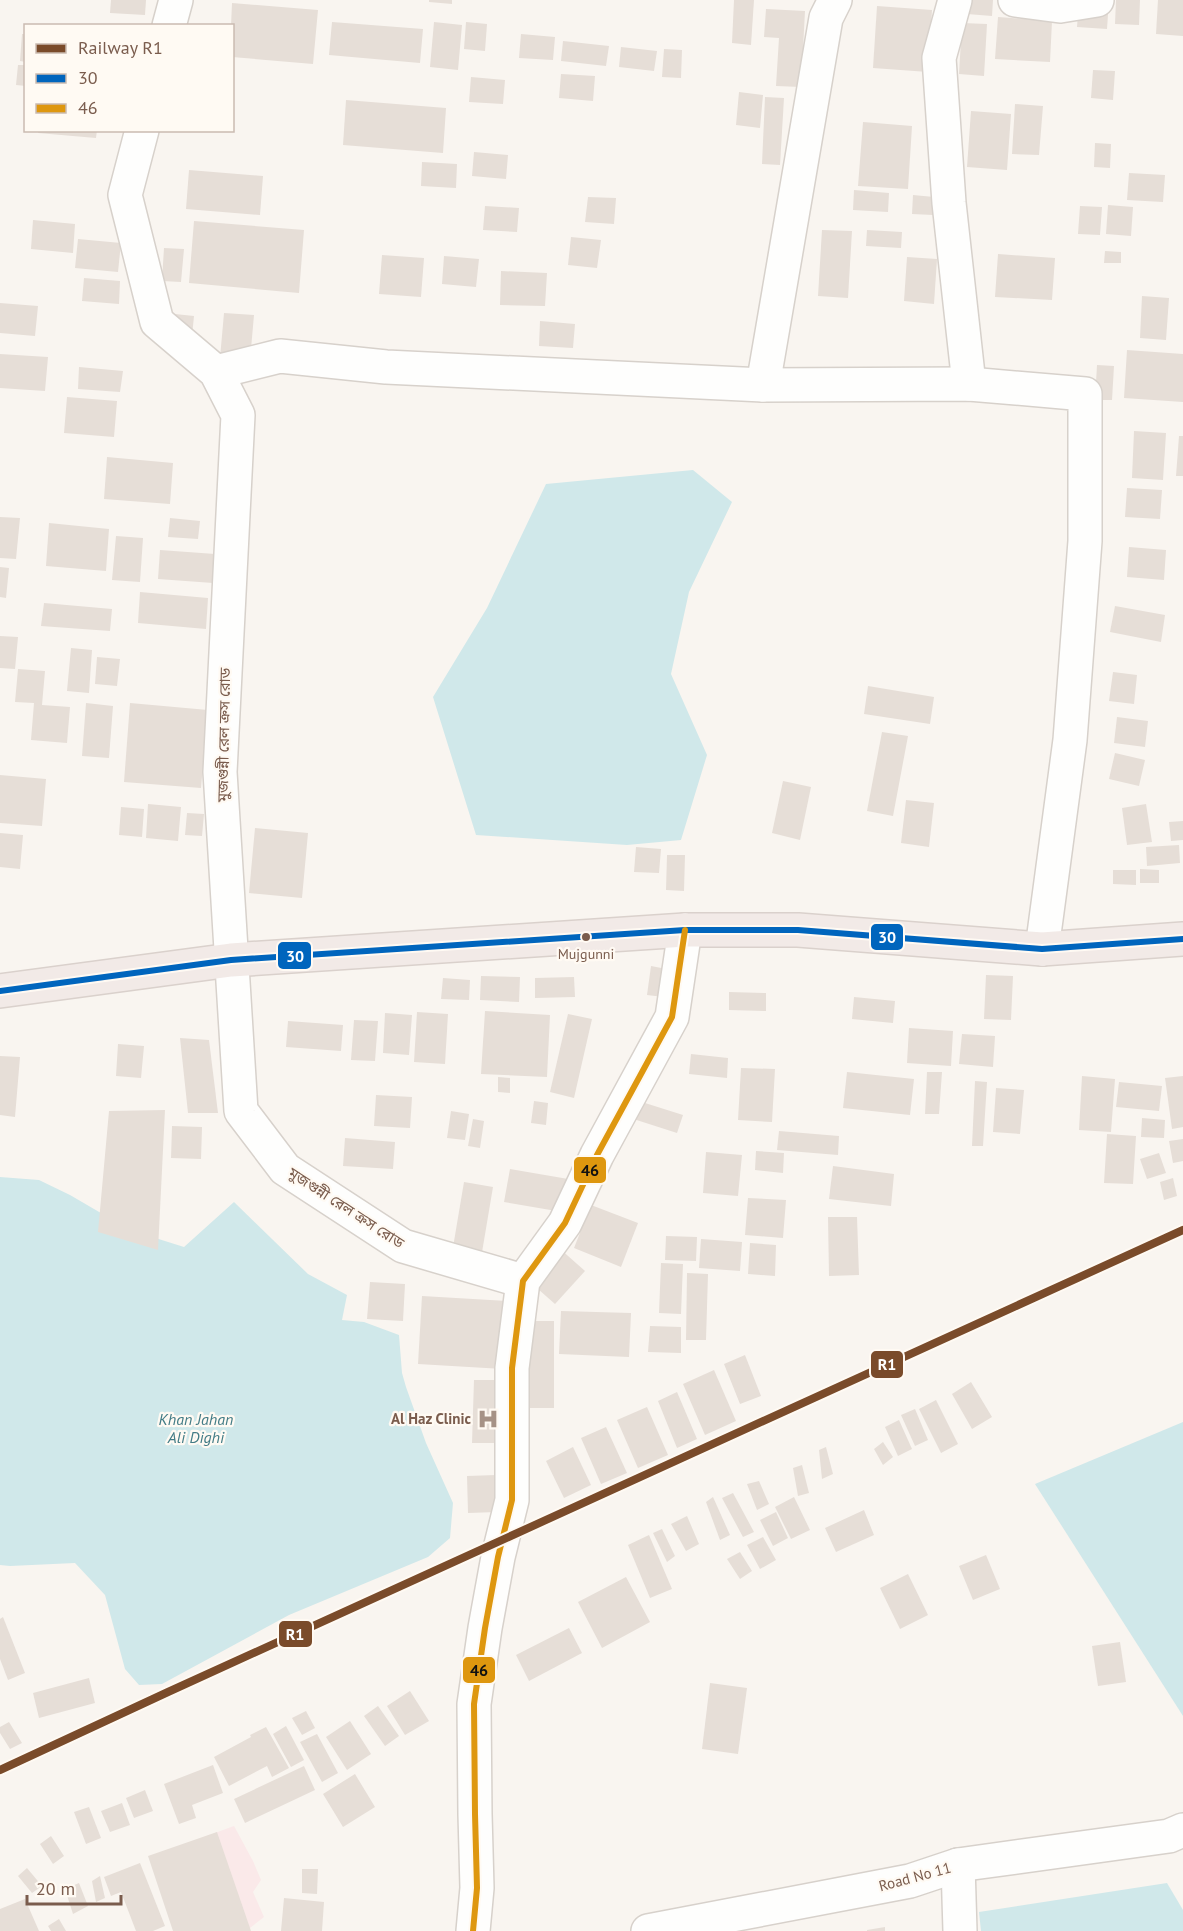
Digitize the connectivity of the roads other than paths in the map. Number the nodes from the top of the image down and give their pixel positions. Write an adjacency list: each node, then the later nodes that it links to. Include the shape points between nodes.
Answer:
1 (176, 0): 6 (street)
2 (835, 0): 10 (street, via 826,18)
3 (955, 0): 9 (street, via 939,58 949,203)
4 (1015, 0): 5 (street, via 1060,6)
5 (1097, 0)
6 (170, 24)
7 (141, 132): 8 (street, মুজগুন্নী রেল ক্রস রোড, via 125,195 157,322)
8 (216, 372): 10 (street, via 280,356 386,367); 14 (street, মুজগুন্নী রেল ক্রস রোড, via 238,415 220,772)
9 (969, 384): 10 (street); 13 (street, via 1085,394 1085,541 1070,740)
10 (763, 386)
11 (685, 930): 13 (highway, via 798,930); 14 (highway); 16 (street, via 672,1017 597,1155 566,1223)
12 (1183, 939): 13 (highway)
13 (1042, 949)
14 (231, 960): 15 (highway); 16 (street, মুজগুন্নী রেল ক্রস রোড, via 241,1110 285,1169 404,1246)
15 (0, 991)
16 (523, 1281): 19 (street, via 512,1368 512,1500 498,1557 474,1704 477,1888)
17 (1178, 1841): 18 (street, Road No 11)
18 (958, 1865): 20 (street, Road No 11, via 910,1881); 21 (street)
19 (473, 1931)
20 (648, 1931)
21 (960, 1931)

